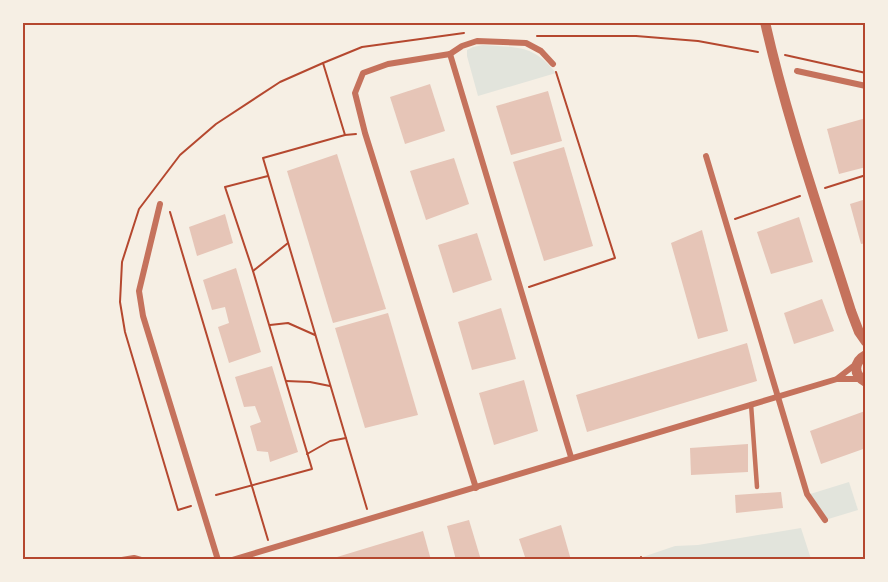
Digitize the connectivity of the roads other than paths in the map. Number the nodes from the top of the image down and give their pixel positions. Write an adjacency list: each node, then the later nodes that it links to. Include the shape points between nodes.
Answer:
1 (765, 22): 8 (street)
2 (450, 54): 3 (street, via 477,41 526,42); 15 (street); 17 (street, via 388,64 363,73 355,93)
3 (553, 64)
4 (797, 71): 5 (street)
5 (866, 86)
6 (706, 156): 13 (street)
7 (160, 204): 21 (street, via 139,291 143,316)
8 (859, 332): 9 (street); 10 (street)
9 (866, 342)
10 (860, 360): 11 (street); 12 (street, via 857,373)
11 (837, 379): 12 (street); 13 (street)
12 (863, 381)
13 (777, 396): 14 (street); 18 (street, via 807,495)
14 (751, 404): 15 (street); 16 (lane)
15 (571, 457): 17 (street)
16 (757, 487)
17 (476, 488): 22 (street)
18 (825, 520)
19 (122, 560): 20 (street)
20 (141, 560)
21 (218, 560)
22 (232, 560)

